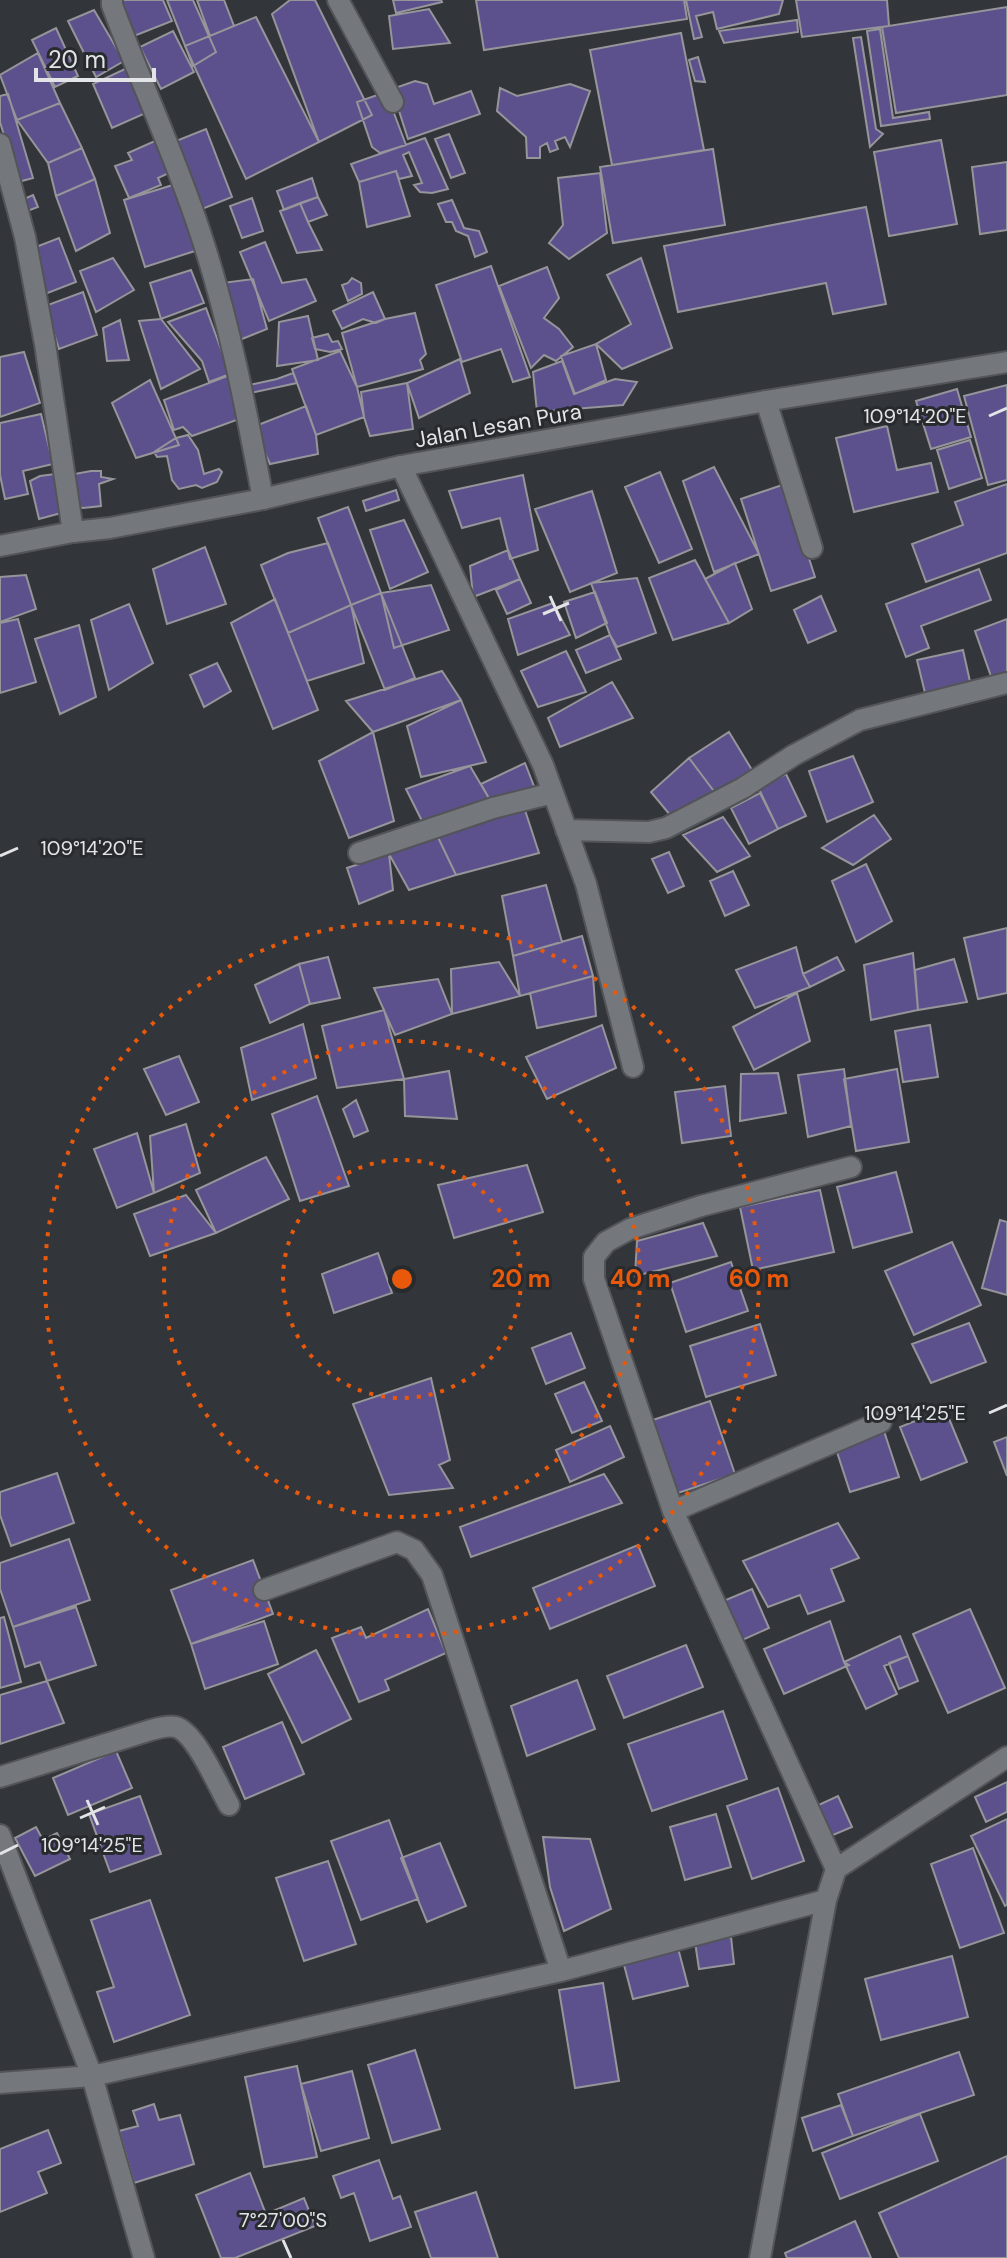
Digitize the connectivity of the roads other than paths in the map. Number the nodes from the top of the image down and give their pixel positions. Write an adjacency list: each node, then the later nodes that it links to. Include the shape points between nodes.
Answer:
1 (112, 0): 8 (street, via 201,233 237,366)
2 (338, 0): 3 (street)
3 (393, 102)
4 (0, 144): 9 (street, via 25,237)
5 (1007, 362): 6 (street, Jalan Lesan Pura)
6 (766, 401): 7 (street, Jalan Lesan Pura); 11 (street)
7 (401, 466): 8 (street, Jalan Lesan Pura); 13 (street)
8 (263, 499): 9 (street, Jalan Lesan Pura)
9 (73, 532): 10 (street, Jalan Lesan Pura)
10 (0, 546)
11 (812, 548)
12 (1007, 683): 14 (street, via 860,720 666,828)
13 (553, 793): 14 (street); 15 (street)
14 (566, 830): 16 (street, via 586,884)
15 (359, 853)
16 (633, 1067)
17 (851, 1167): 19 (street, via 630,1229 606,1242 594,1257 594,1279)
18 (881, 1422): 19 (street)
19 (673, 1511): 25 (street)
20 (264, 1590): 27 (street, via 397,1542 414,1550 432,1575)
21 (1007, 1757): 25 (street)
22 (0, 1777): 23 (street, via 173,1726 198,1748)
23 (229, 1805)
24 (0, 1835): 28 (street)
25 (836, 1869): 26 (street)
26 (826, 1900): 27 (street); 31 (street)
27 (561, 1971): 28 (street)
28 (92, 2076): 29 (street); 30 (street)
29 (0, 2083)
30 (144, 2258)
31 (760, 2258)

